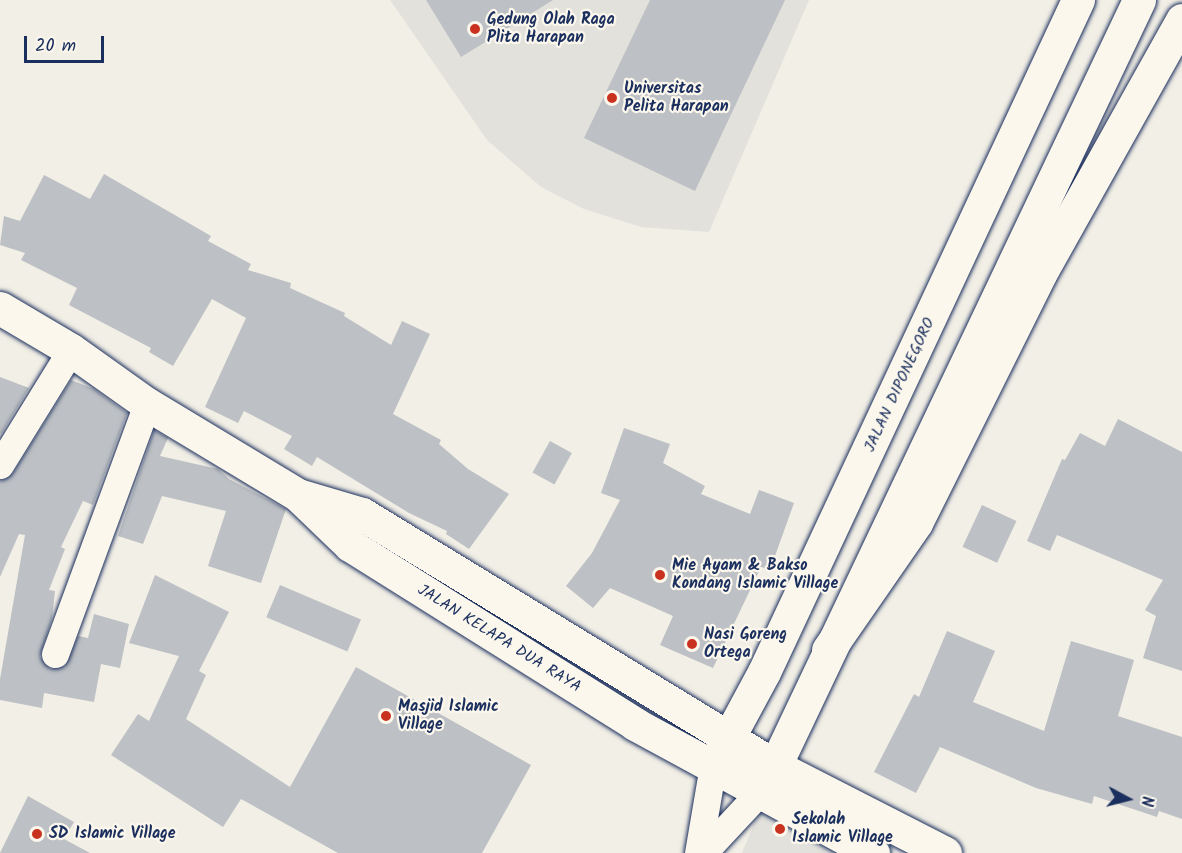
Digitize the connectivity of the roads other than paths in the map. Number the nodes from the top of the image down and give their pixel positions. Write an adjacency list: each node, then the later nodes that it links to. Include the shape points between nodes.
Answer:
1 (1078, 0): 13 (main road, JALAN DIPONEGORO, via 764,672)
2 (1139, 0): 11 (main road)
3 (1182, 20): 11 (main road, via 1040,274 916,523)
4 (0, 308): 5 (main road, JALAN KELAPA DUA RAYA)
5 (71, 350): 6 (main road, JALAN KELAPA DUA RAYA); 7 (street)
6 (147, 404): 8 (main road, JALAN KELAPA DUA RAYA); 12 (street)
7 (0, 465)
8 (298, 495): 9 (main road, JALAN KELAPA DUA RAYA, via 362,514); 10 (main road, JALAN KELAPA DUA RAYA, via 350,545)
9 (509, 606): 10 (main road); 13 (main road, JALAN KELAPA DUA RAYA)
10 (494, 635): 14 (main road, JALAN KELAPA DUA RAYA, via 635,724)
11 (828, 650): 15 (main road)
12 (55, 654)
13 (729, 736): 14 (main road, JALAN DIPONEGORO); 15 (main road, JALAN KELAPA DUA RAYA)
14 (713, 765): 16 (main road, JALAN KELAPA DUA RAYA); 17 (street)
15 (775, 766): 20 (main road, JALAN KELAPA DUA RAYA)
16 (759, 793): 18 (street); 19 (main road, JALAN KELAPA DUA RAYA)
17 (698, 853)
18 (703, 853)
19 (873, 853)
20 (945, 853)

